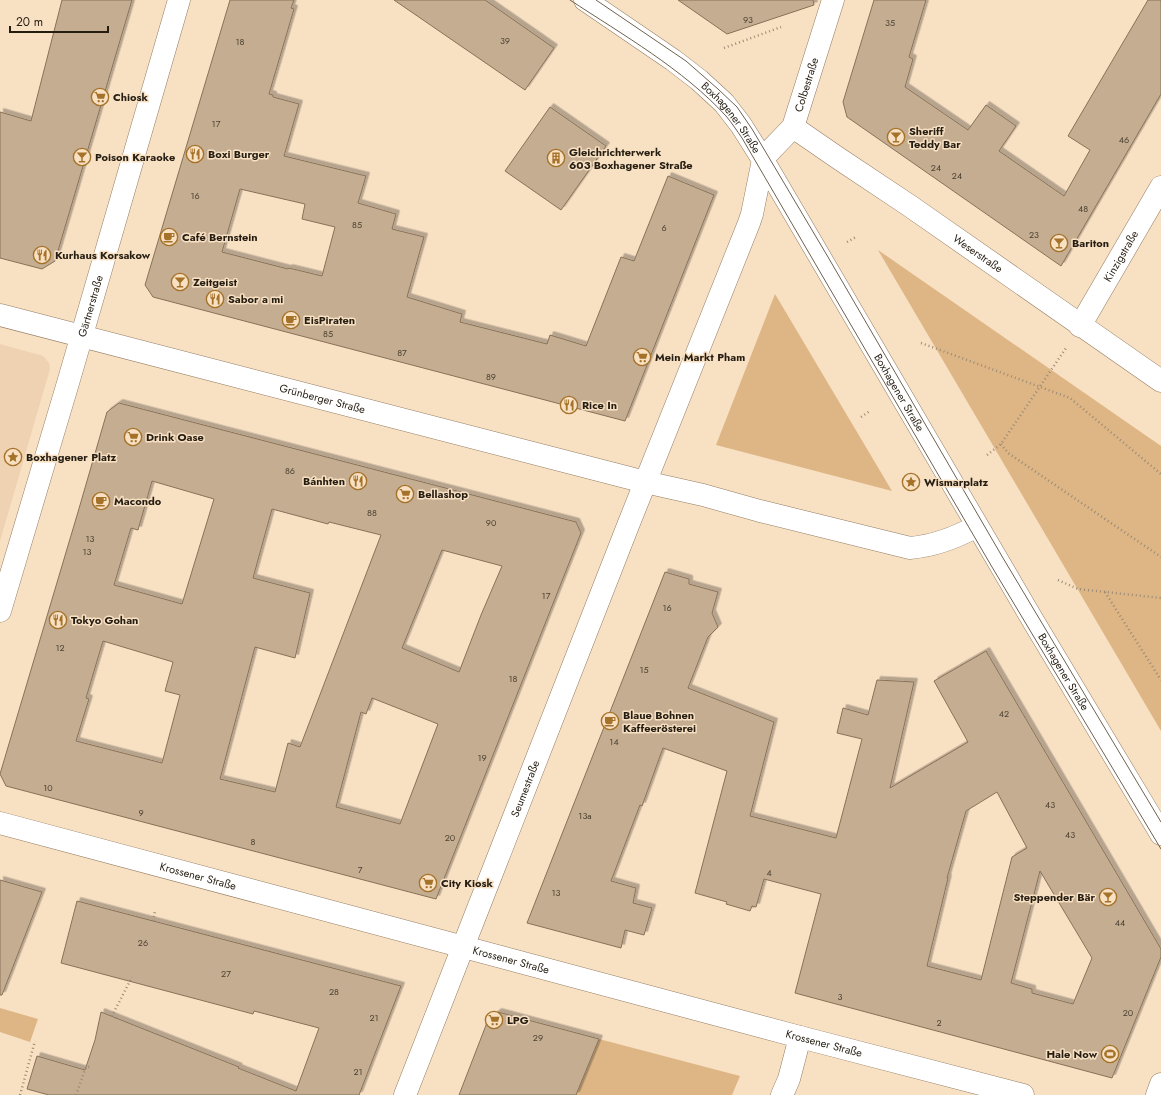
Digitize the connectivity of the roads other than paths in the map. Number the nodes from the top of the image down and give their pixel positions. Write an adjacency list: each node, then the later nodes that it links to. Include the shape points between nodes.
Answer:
1 (180, 0): 9 (street, Gärtnerstraße)
2 (584, 0): 5 (street, Boxhagener Straße, via 699,80 724,103 741,124)
3 (832, 0): 4 (street, Colbestraße)
4 (793, 127): 5 (street, Colbestraße); 8 (street, Weserstraße)
5 (763, 160): 11 (street, via 752,214); 12 (street, Boxhagener Straße)
6 (1161, 187): 8 (street, Kinzigstraße)
7 (0, 315): 9 (street, Grünberger Straße)
8 (1080, 326): 10 (street, Weserstraße)
9 (81, 336): 11 (street, Grünberger Straße); 13 (street, Gärtnerstraße)
10 (1161, 381)
11 (645, 482): 12 (street, via 910,548 934,544); 16 (street, Seumestraße)
12 (977, 526): 15 (street, Boxhagener Straße)
13 (0, 611)
14 (0, 823): 16 (street, Krossener Straße)
15 (1161, 834)
16 (463, 946): 17 (street, Krossener Straße); 19 (street, Seumestraße)
17 (800, 1037): 20 (street); 21 (street, Krossener Straße)
18 (1161, 1084): 22 (street)
19 (405, 1095)
20 (782, 1095)
21 (1023, 1095)
22 (1157, 1095)

